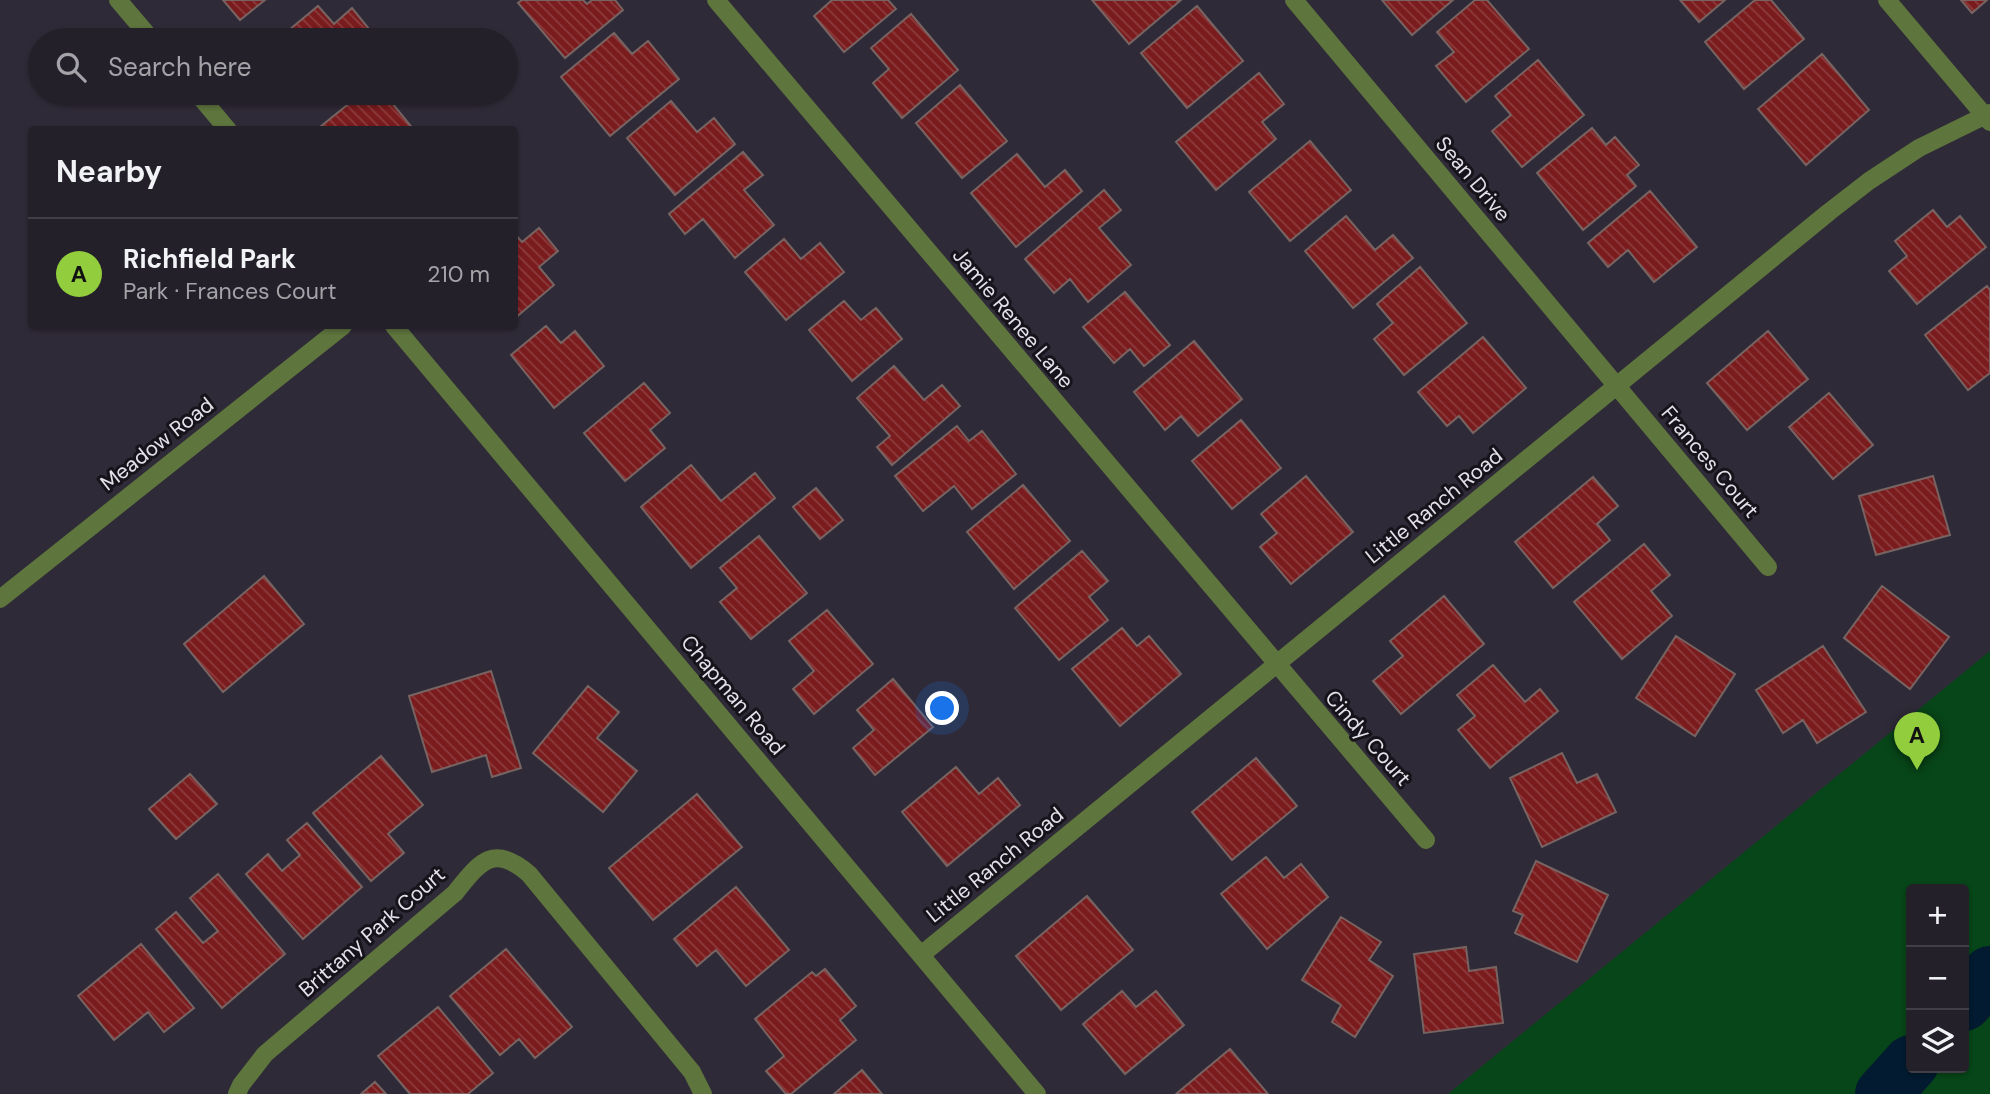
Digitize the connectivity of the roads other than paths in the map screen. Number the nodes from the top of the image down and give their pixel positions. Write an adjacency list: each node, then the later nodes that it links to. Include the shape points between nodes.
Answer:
1 (118, 0): 5 (street)
2 (716, 0): 14 (street, Jamie Renee Lane)
3 (1294, 0): 11 (street, Sean Drive)
4 (1887, 0): 7 (street)
5 (142, 28)
6 (207, 105): 8 (street)
7 (1988, 116): 11 (street, Little Ranch Road, via 1919,149 1869,181)
8 (225, 126)
9 (339, 329): 13 (street, Meadow Road)
10 (397, 329): 16 (street, Chapman Road)
11 (1617, 386): 12 (street, Frances Court); 14 (street, Little Ranch Road)
12 (1768, 567)
13 (0, 599)
14 (1276, 665): 15 (street, Cindy Court); 16 (street, Little Ranch Road)
15 (1426, 840)
16 (921, 955): 19 (street, Chapman Road)
17 (237, 1094): 18 (street, Brittany Park Court, via 265,1054 455,893 481,862 499,858 515,862 529,874 692,1072)
18 (703, 1094)
19 (1037, 1094)

